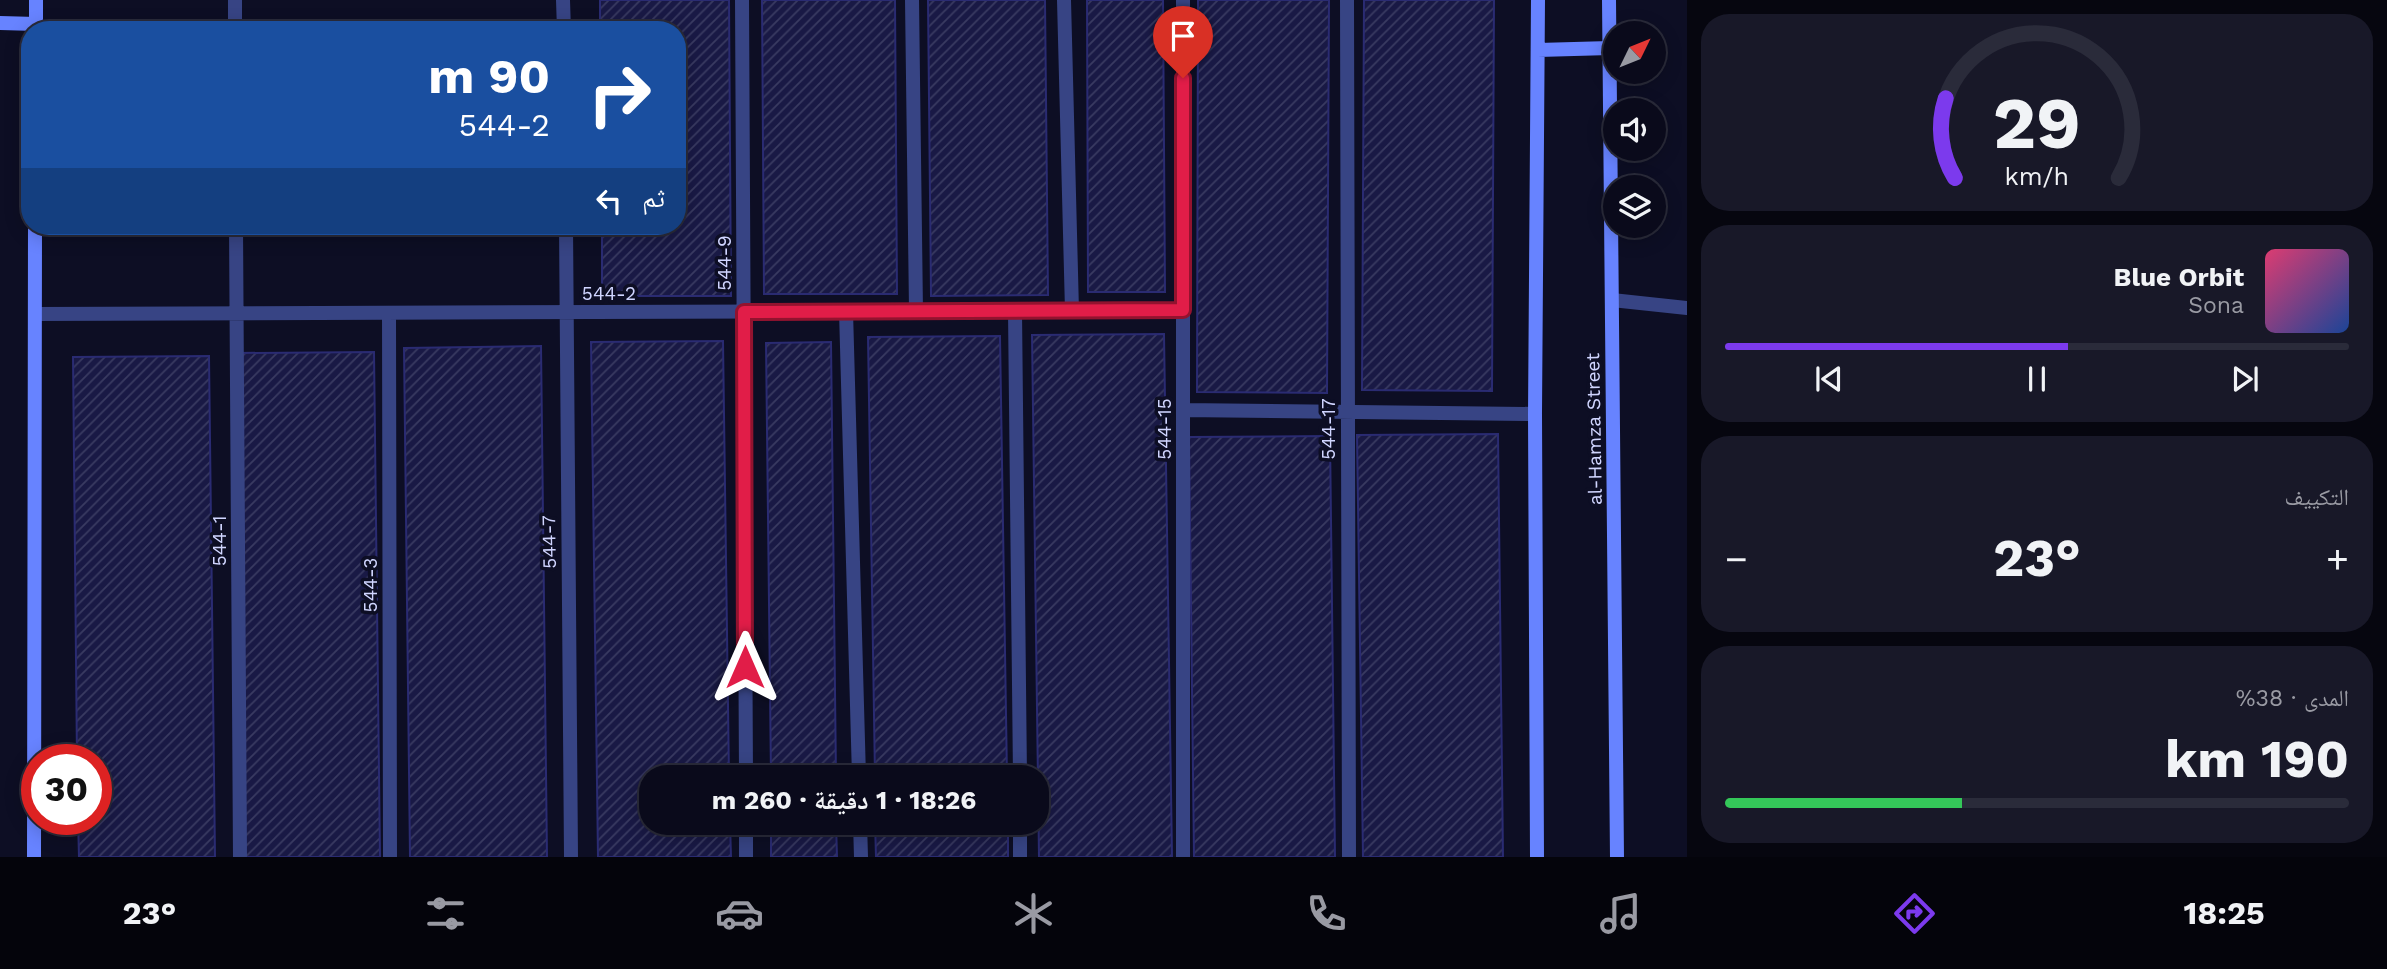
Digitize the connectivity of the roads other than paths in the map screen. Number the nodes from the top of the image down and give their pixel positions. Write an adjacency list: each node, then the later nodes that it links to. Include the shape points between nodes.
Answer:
1 (36, 0): 11 (street)
2 (235, 0): 12 (street)
3 (563, 0): 13 (street)
4 (743, 0): 31 (street, 544-9)
5 (912, 0): 27 (street)
6 (1064, 0): 29 (street)
7 (1183, 0): 25 (street, 544-15)
8 (1346, 0): 36 (street, 544-17)
9 (1538, 0): 18 (street)
10 (1609, 0): 14 (street, al-Hamza Street)
11 (36, 21)
12 (235, 21)
13 (564, 21)
14 (1609, 21)
15 (0, 23): 16 (street)
16 (21, 25)
17 (1603, 48): 18 (street)
18 (1538, 50): 37 (street)
19 (1610, 84): 23 (street, al-Hamza Street)
20 (35, 235): 33 (street)
21 (236, 235): 34 (street, 544-1)
22 (566, 235): 30 (street, 544-7)
23 (1612, 300): 24 (street); 54 (street, al-Hamza Street)
24 (1687, 308)
25 (1183, 310): 29 (street, 544-2); 35 (street, 544-15)
26 (846, 311): 27 (street, 544-2); 31 (street, 544-2); 39 (street)
27 (916, 311): 28 (street, 544-2)
28 (1015, 311): 29 (street, 544-2); 40 (street)
29 (1072, 311)
30 (566, 312): 31 (street, 544-2); 32 (street, 544-2); 47 (street, 544-7)
31 (744, 312): 38 (street, 544-9)
32 (389, 313): 34 (street, 544-2); 46 (street, 544-3)
33 (35, 314): 34 (street, 544-2); 44 (street)
34 (237, 314): 45 (street, 544-1)
35 (1183, 410): 36 (street); 51 (street, 544-15)
36 (1348, 411): 37 (street); 52 (street, 544-17)
37 (1535, 414): 53 (street)
38 (746, 765)
39 (859, 765)
40 (1020, 765)
41 (746, 835): 48 (street)
42 (860, 835): 49 (street)
43 (1020, 835): 50 (street)
44 (34, 857)
45 (240, 857)
46 (390, 857)
47 (571, 857)
48 (746, 857)
49 (861, 857)
50 (1020, 857)
51 (1183, 857)
52 (1349, 857)
53 (1537, 857)
54 (1617, 857)

